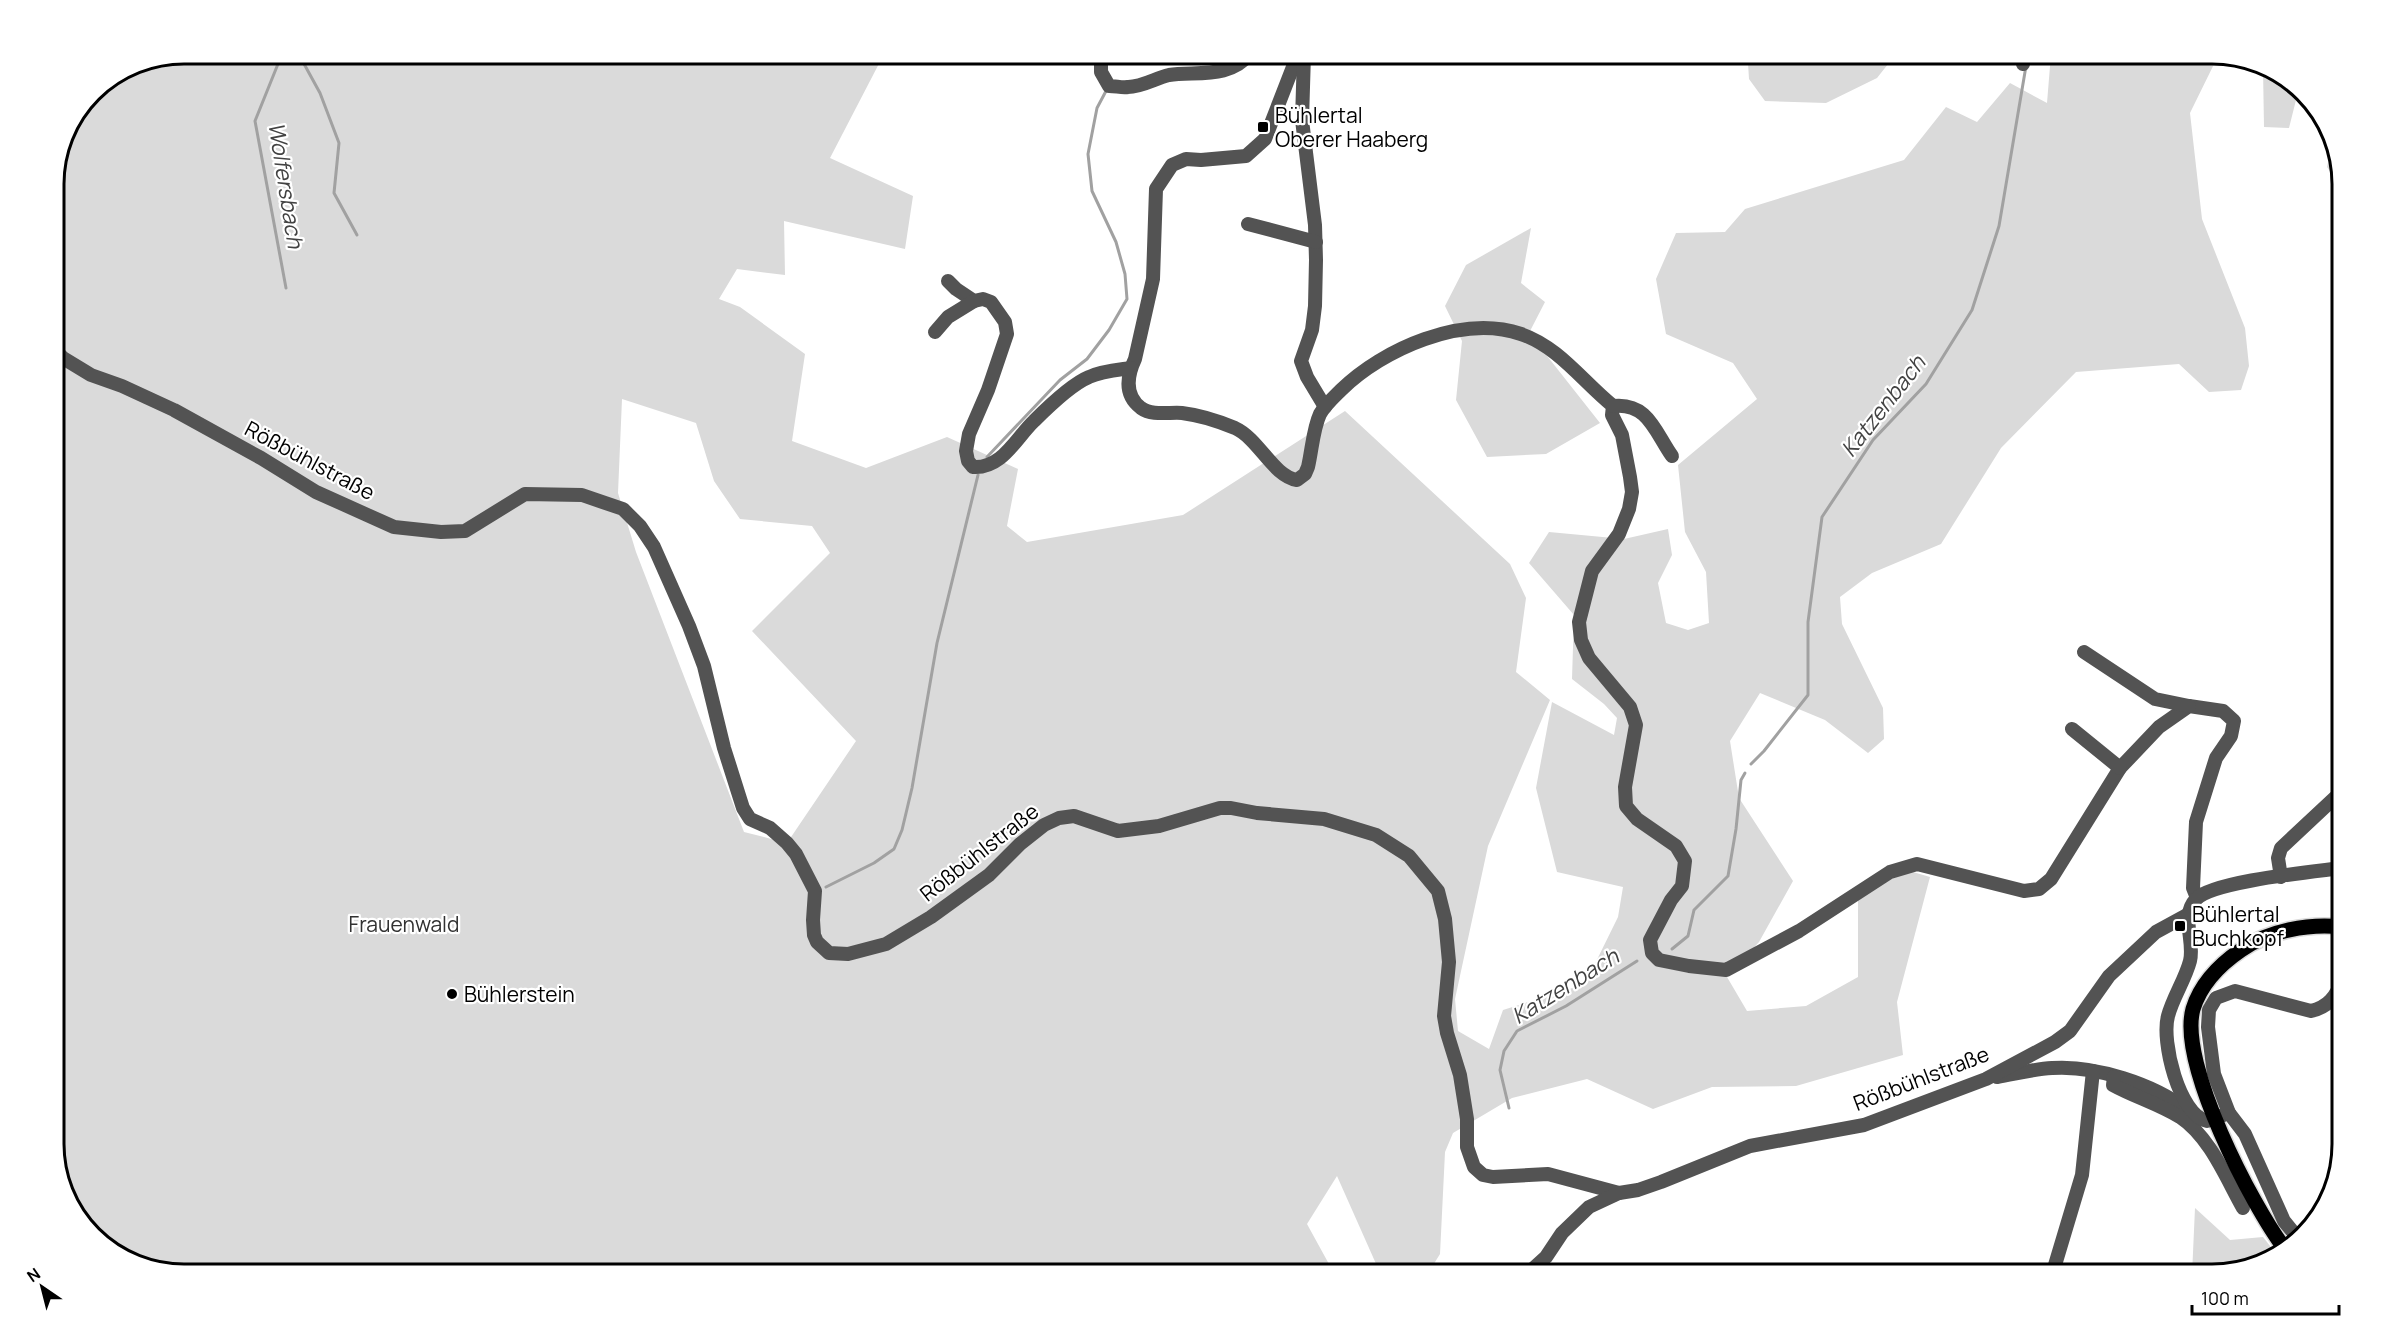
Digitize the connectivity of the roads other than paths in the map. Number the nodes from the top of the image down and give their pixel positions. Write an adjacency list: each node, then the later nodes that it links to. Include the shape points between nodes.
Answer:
1 (1236, 64): 4 (street, via 1200,75 1172,75 1130,88 1109,86)
2 (1294, 64): 11 (street, via 1264,139 1246,156 1186,159 1172,165 1156,189 1154,279)
3 (1304, 64): 6 (street, via 1302,120)
4 (1101, 65)
5 (1248, 224): 6 (street)
6 (1316, 242): 13 (street, via 1312,330 1301,361)
7 (948, 281): 8 (street)
8 (974, 301): 9 (street, via 948,316); 11 (street, via 991,302 1005,322 1007,334 969,434 966,451 973,467 993,464 1032,422 1088,377)
9 (934, 333)
10 (65, 359): 31 (street, Rößbühlstraße, via 91,375 174,410 316,492 394,527 465,531 525,494 582,495 623,509 654,547 689,626 704,666 743,808 750,819 770,828 796,854 815,891 814,935 829,953 848,954 886,944 989,875 1020,844 1059,818 1074,816 1118,831 1159,826 1214,809 1232,808 1324,819 1376,834 1409,856 1438,891 1449,962 1444,1016 1460,1075 1467,1147 1474,1167 1493,1177 1548,1174)
11 (1131, 368): 13 (street, via 1131,398 1142,409 1181,413 1237,429 1249,436 1286,475 1298,480 1308,467 1317,424)
12 (1613, 406): 13 (street, via 1555,353 1521,334 1495,328 1449,333 1401,348 1359,373); 14 (street, via 1637,408); 18 (street, via 1612,415 1624,444 1630,500 1625,523 1592,571 1579,622 1589,658 1630,707 1636,725 1625,787 1626,806 1637,819 1676,846 1684,861 1682,886 1650,939 1652,953 1659,960 1726,969 1799,931 1890,872 1917,864 2024,891 2039,889 2051,879)
13 (1325, 407)
14 (1672, 456)
15 (2084, 652): 16 (street, via 2155,699)
16 (2189, 706): 18 (street, via 2159,727); 22 (street, via 2223,711 2234,722 2231,736 2216,758 2196,822 2193,888)
17 (2072, 729): 18 (street)
18 (2120, 768)
19 (2332, 801): 21 (street, via 2281,848)
20 (2332, 870): 21 (street)
21 (2281, 877): 22 (street, via 2217,888)
22 (2197, 897): 23 (street)
23 (2189, 914): 28 (street, Rößbühlstraße, via 2156,932 2109,976 2070,1031); 29 (street, via 2190,961 2167,1018 2167,1039 2175,1081)
24 (2332, 927): 30 (main road, via 2275,933 2225,961 2208,979 2193,1010 2191,1028 2200,1079)
25 (2332, 1000): 30 (street, via 2322,1009 2311,1011 2235,991 2216,998 2209,1010 2208,1027)
26 (2092, 1071): 27 (street); 28 (street, via 2053,1068); 36 (street, via 2082,1175)
27 (2114, 1077): 29 (street, via 2166,1094); 32 (street, via 2113,1085 2182,1118 2203,1138)
28 (1986, 1079): 31 (street, Rößbühlstraße, via 1864,1125 1750,1146 1661,1182)
29 (2196, 1116): 30 (street, via 2207,1121)
30 (2222, 1116): 33 (street, via 2245,1134 2284,1221); 34 (main road, via 2249,1191)
31 (1619, 1193): 35 (street, Rößbühlstraße, via 1589,1207)
32 (2243, 1208)
33 (2293, 1233)
34 (2280, 1242)
35 (1538, 1264)
36 (2055, 1264)

